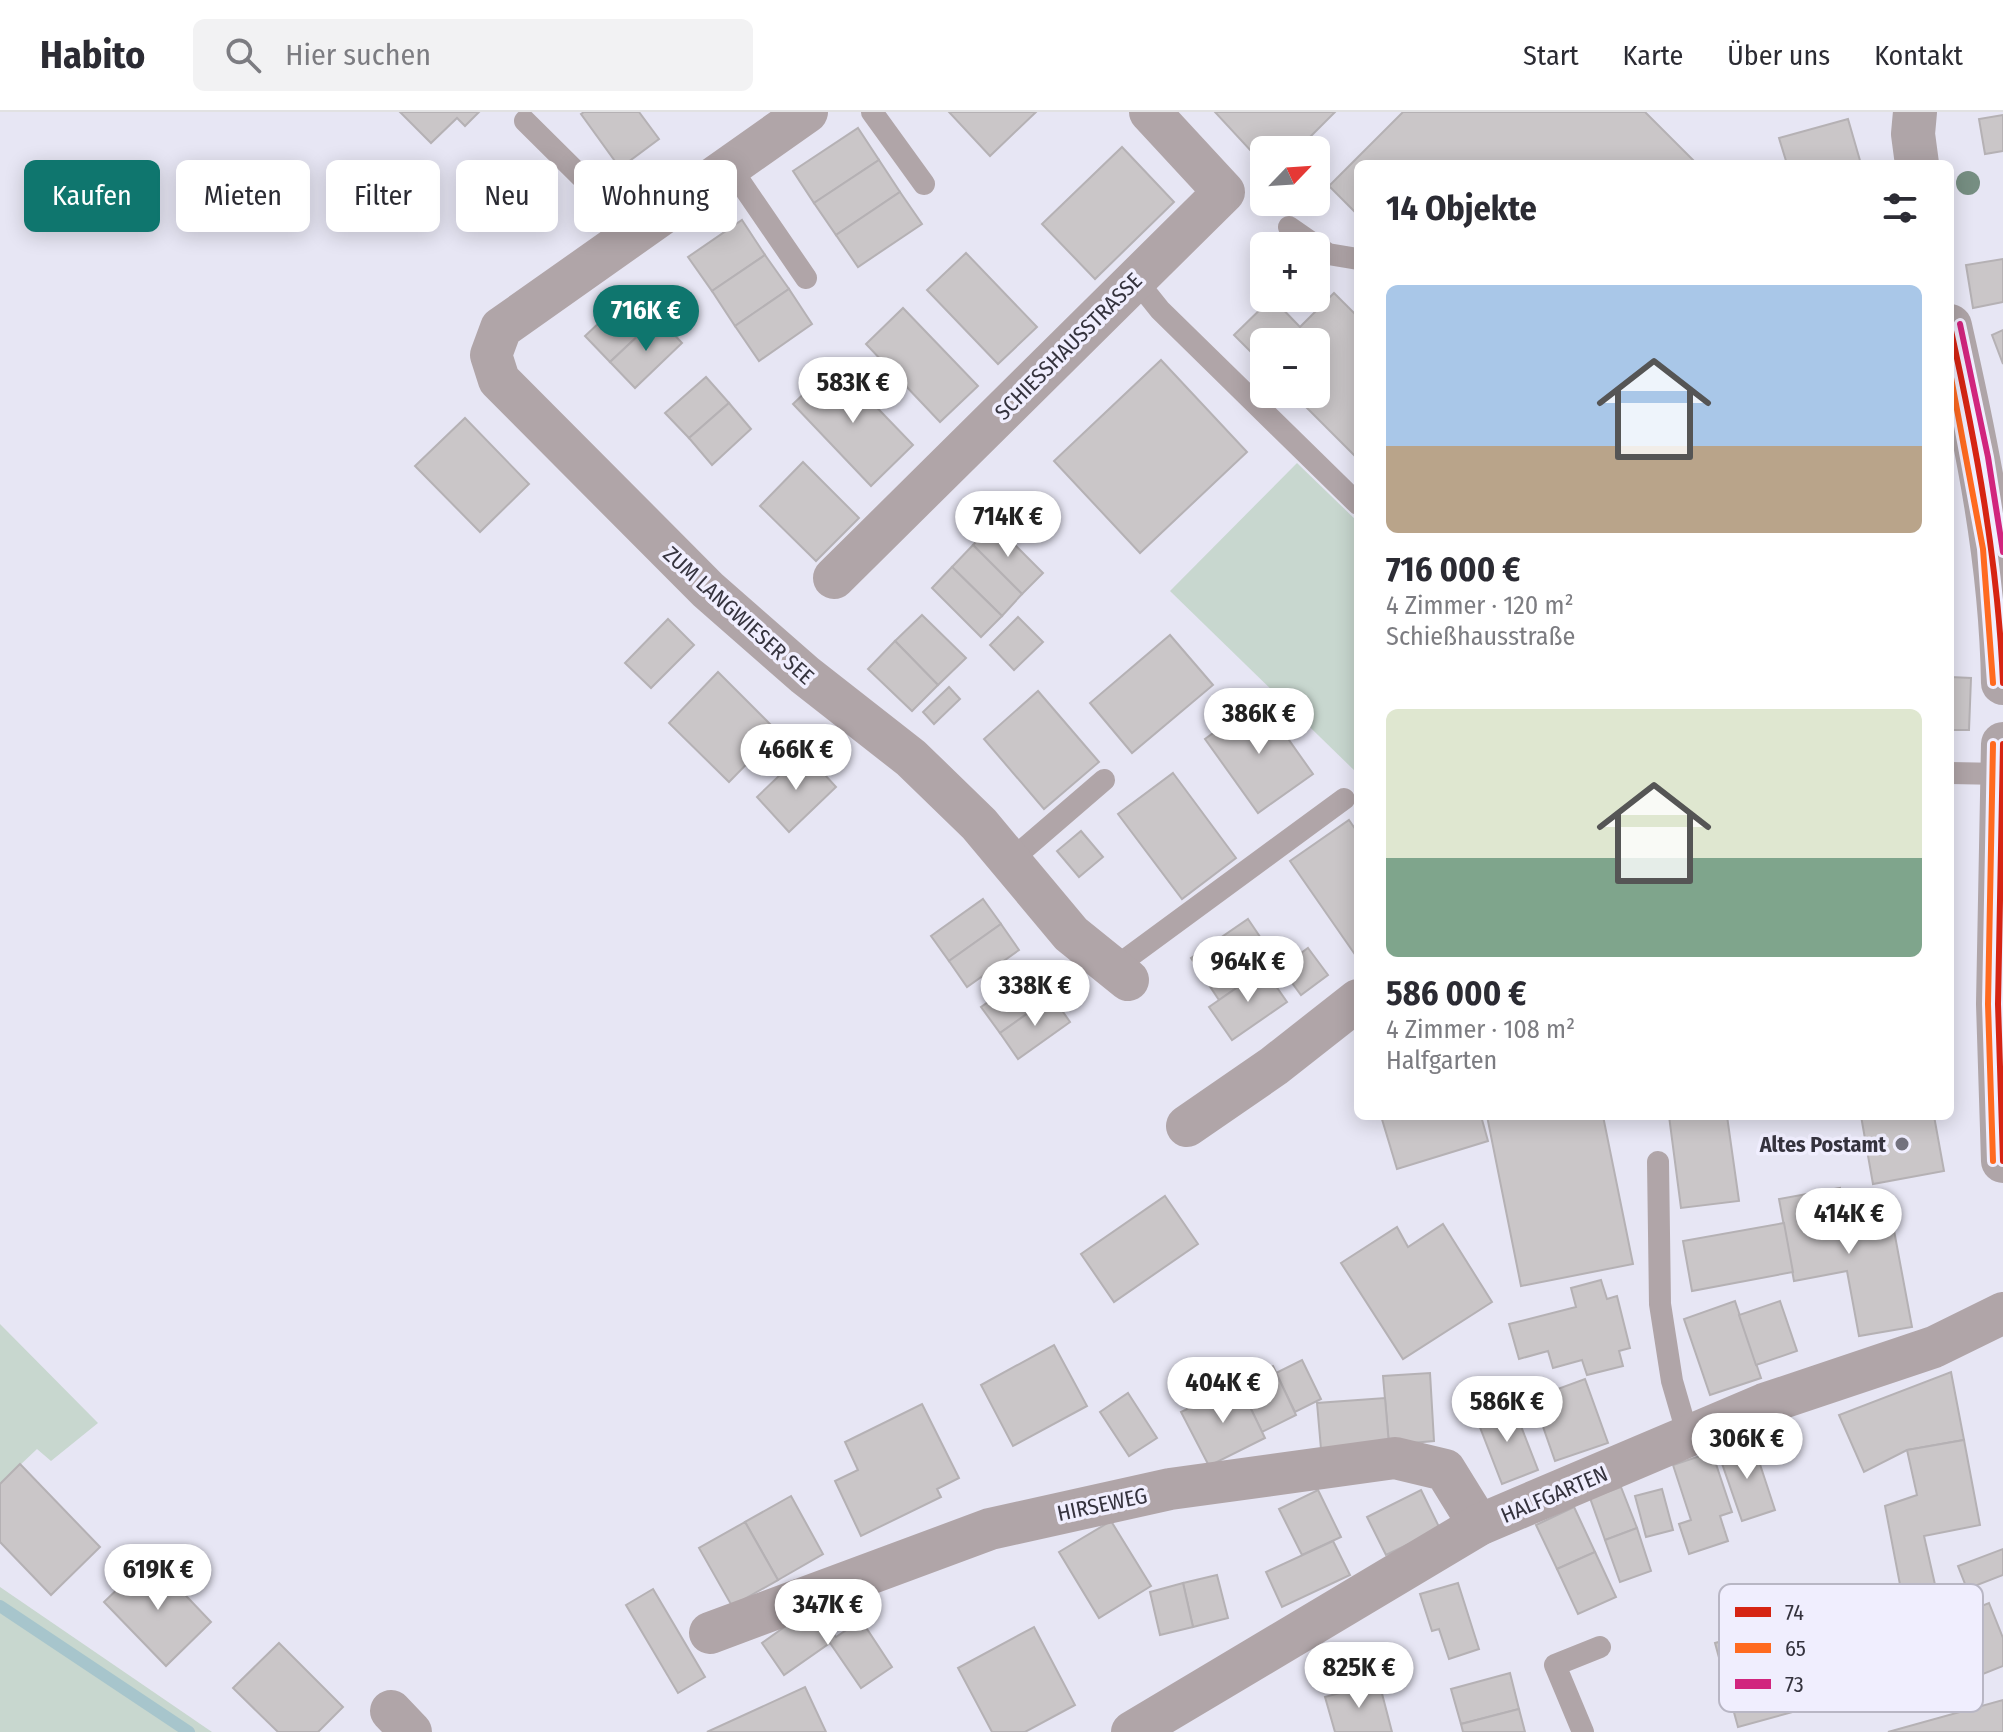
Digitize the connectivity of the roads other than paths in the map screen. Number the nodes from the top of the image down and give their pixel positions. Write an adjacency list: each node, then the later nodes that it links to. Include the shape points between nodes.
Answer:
1 (872, 112): 9 (lane)
2 (1150, 112): 14 (street, SCHIESSHAUSSTRASSE, via 1224,192)
3 (1915, 112): 6 (main road)
4 (805, 113): 7 (street)
5 (525, 121): 11 (lane)
6 (1916, 160)
7 (737, 162)
8 (737, 177): 13 (lane)
9 (924, 184)
10 (1289, 227): 12 (lane, via 1328,254)
11 (638, 233): 26 (street, ZUM LANGWIESER SEE, via 501,328 491,355 499,380 708,590 911,758)
12 (1354, 258)
13 (806, 278)
14 (1136, 280): 17 (lane, via 1160,310); 18 (street, SCHIESSHAUSSTRASSE)
15 (1954, 337): 16 (main road)
16 (1990, 439): 19 (main road)
17 (1354, 500)
18 (834, 578)
19 (2003, 683)
20 (2003, 744): 22 (main road)
21 (1954, 773): 22 (lane)
22 (2002, 774): 25 (main road)
23 (1104, 780): 26 (lane)
24 (1344, 799): 27 (lane)
25 (2001, 835): 30 (main road, via 1998,1004)
26 (1010, 861): 27 (street, ZUM LANGWIESER SEE, via 1071,934)
27 (1121, 974)
28 (1354, 1003): 29 (street)
29 (1187, 1126)
30 (2003, 1161)
31 (1658, 1162): 33 (lane, via 1660,1304 1672,1381)
32 (2003, 1313): 33 (street, HALFGARTEN, via 1934,1347 1764,1404)
33 (1688, 1436): 34 (street, HALFGARTEN)
34 (1479, 1525): 35 (street, HIRSEWEG, via 1445,1470 1395,1458 1170,1489 990,1529); 37 (street, HALFGARTEN)
35 (710, 1633)
36 (1600, 1647): 38 (lane, via 1555,1665)
37 (1132, 1732)
38 (1583, 1732)

